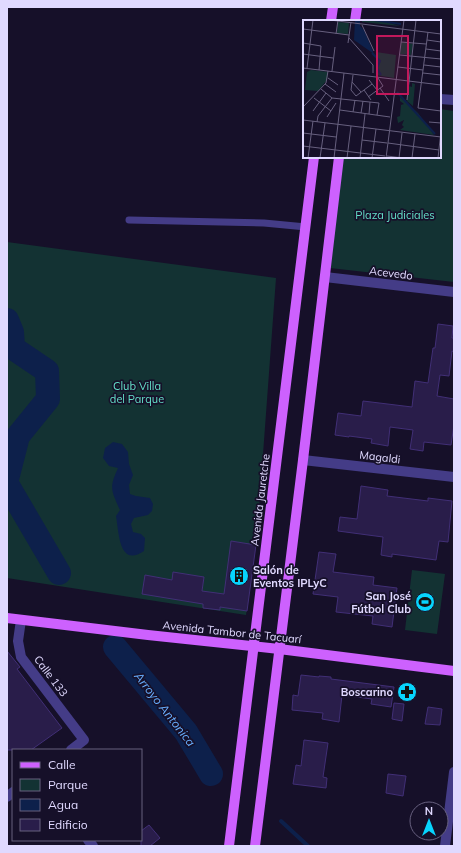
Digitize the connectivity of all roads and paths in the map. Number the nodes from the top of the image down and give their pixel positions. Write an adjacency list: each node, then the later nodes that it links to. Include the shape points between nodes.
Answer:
1 (333, 7): 3 (main road)
2 (357, 7): 4 (main road)
3 (331, 20)
4 (356, 20)
5 (441, 99): 6 (street)
6 (454, 100)
7 (314, 158): 10 (main road, Avenida Jauretche)
8 (339, 158): 11 (main road)
9 (129, 220): 10 (lane, via 264,223)
10 (306, 227): 17 (main road, Avenida Jauretche)
11 (325, 277): 12 (street, Acevedo); 13 (main road)
12 (454, 292)
13 (303, 460): 14 (street, Magaldi); 18 (main road)
14 (454, 478)
15 (7, 618): 16 (main road, Avenida Tambor de Tacuarí)
16 (21, 620): 17 (main road, Avenida Tambor de Tacuarí); 20 (street, Calle 133, via 18,641 22,657 84,740)
17 (254, 646): 18 (main road, Avenida Tambor de Tacuarí); 22 (main road, Avenida Jauretche)
18 (279, 649): 19 (main road, Avenida Tambor de Tacuarí); 23 (main road)
19 (454, 671)
20 (72, 749)
21 (454, 772): 24 (street)
22 (229, 846)
23 (254, 846)
24 (445, 846)

